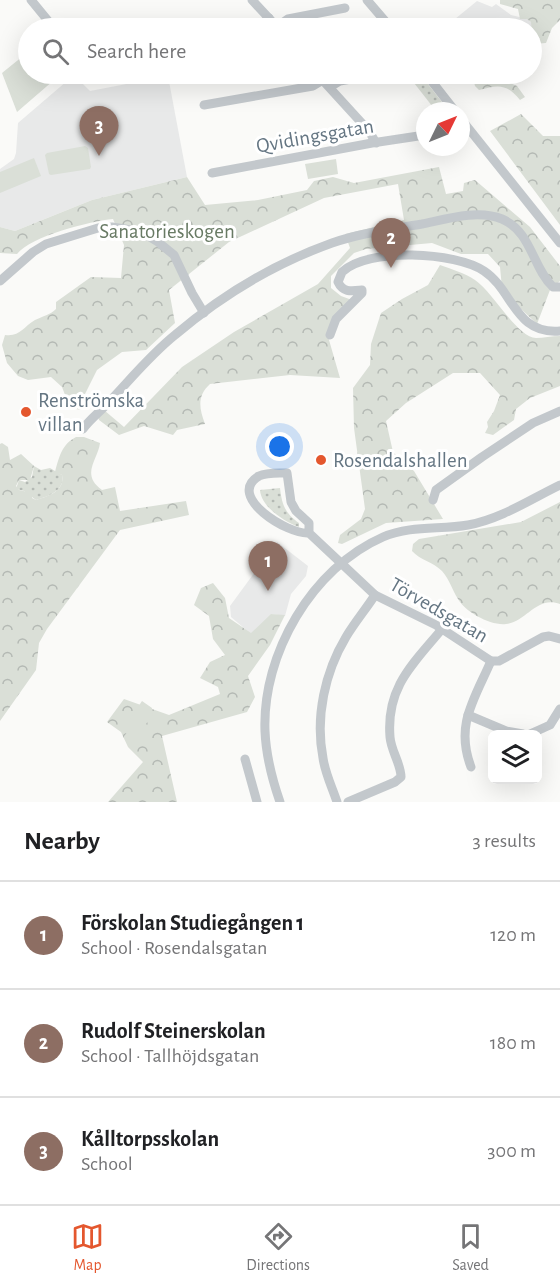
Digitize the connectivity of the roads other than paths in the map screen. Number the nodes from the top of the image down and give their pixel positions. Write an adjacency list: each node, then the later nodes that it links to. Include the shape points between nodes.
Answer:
1 (252, 0): 6 (street)
2 (367, 0): 8 (street)
3 (34, 1): 5 (street)
4 (345, 8): 7 (street)
5 (47, 18)
6 (269, 18)
7 (293, 18)
8 (382, 18)
9 (317, 84): 13 (street)
10 (328, 84): 16 (street)
11 (434, 84): 12 (street)
12 (448, 102)
13 (209, 107)
14 (470, 133): 18 (street)
15 (416, 136): 16 (street, Qvidingsgatan)
16 (376, 143): 17 (street, Qvidingsgatan)
17 (212, 173)
18 (560, 243)
19 (0, 281): 21 (street, via 46,244 98,228 125,228 142,233 174,255)
20 (560, 287): 21 (street, via 548,282 515,226 494,216 477,215 333,243 261,276)
21 (204, 313): 25 (street, via 157,351)
22 (560, 331): 23 (street, via 538,329 526,321 487,272 479,268 449,258 388,256 356,263 342,272 338,282 342,288 362,293 336,319)
23 (330, 334)
24 (560, 411): 27 (street, via 533,423 482,457 436,490)
25 (82, 429)
26 (560, 485): 29 (street, via 483,521 385,536)
27 (433, 501)
28 (309, 533): 28 (street, via 309,523 291,502 287,472 260,475 250,488 259,510 284,528); 29 (street, Törvedsgatan)
29 (341, 562): 30 (street, Törvedsgatan); 41 (street, via 303,606 272,675 265,731 268,761)
30 (375, 595): 31 (street, Törvedsgatan); 42 (street, via 339,648 326,682 322,755)
31 (442, 628): 33 (street, Törvedsgatan); 43 (street, via 407,669 393,700 390,739 401,777)
32 (560, 639): 33 (street, Törvedsgatan, via 543,637 499,661)
33 (491, 661): 35 (street)
34 (560, 710): 37 (street, via 550,724)
35 (468, 715): 36 (street); 39 (street, via 464,744)
36 (504, 730)
37 (539, 730)
38 (245, 759): 40 (street)
39 (471, 767)
40 (257, 802)
41 (280, 802)
42 (337, 802)
43 (348, 802)

